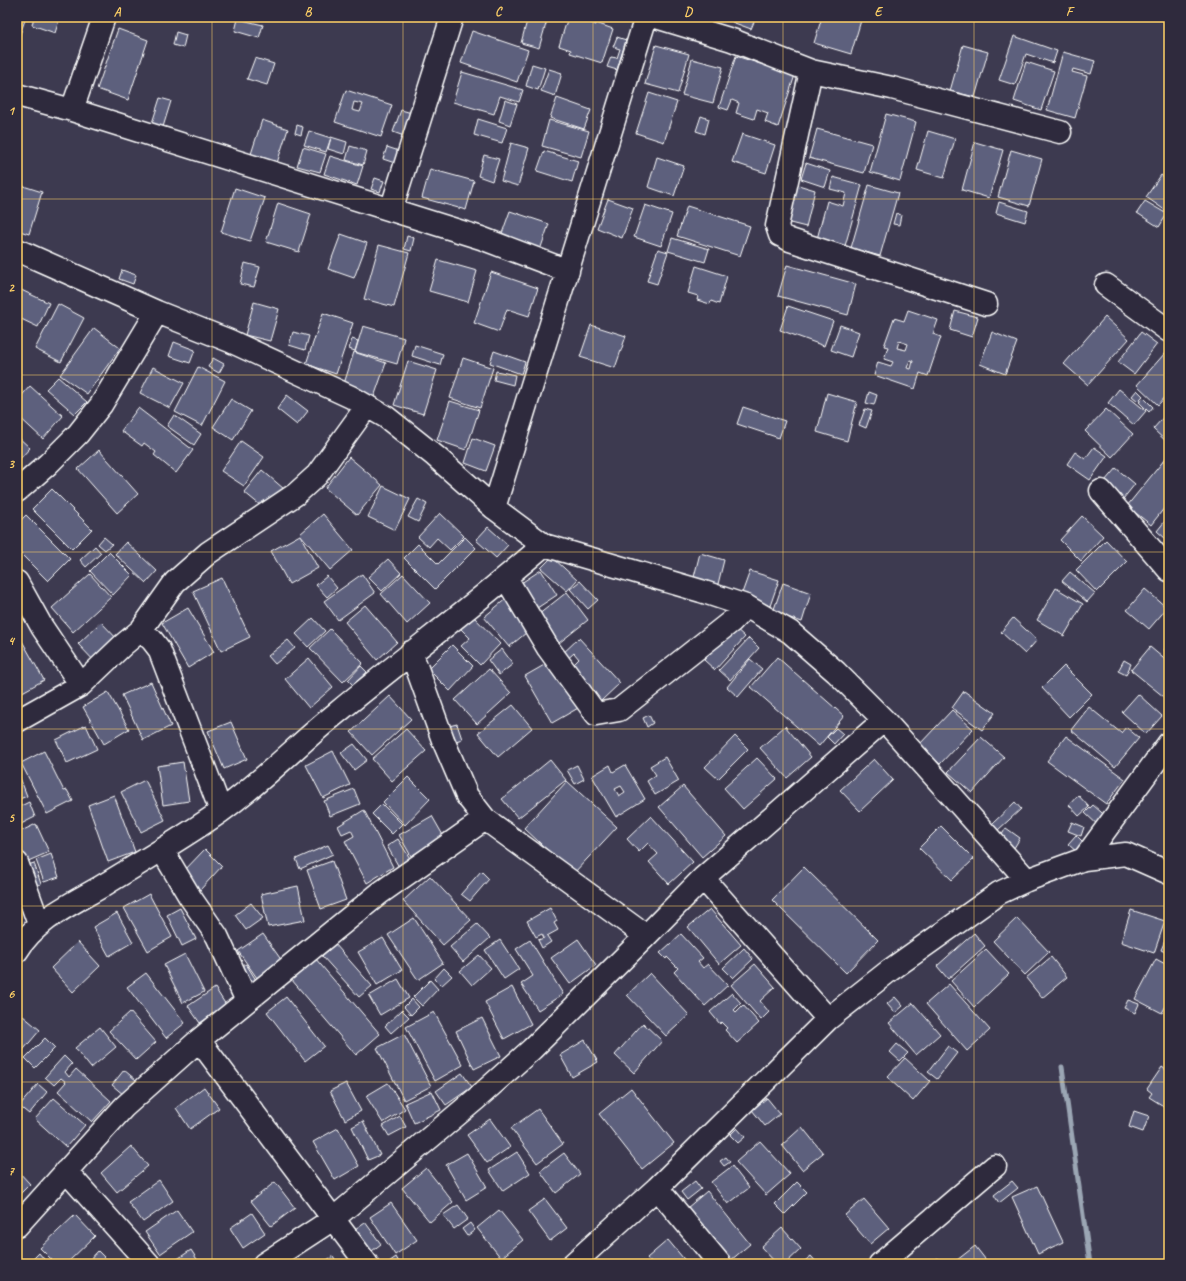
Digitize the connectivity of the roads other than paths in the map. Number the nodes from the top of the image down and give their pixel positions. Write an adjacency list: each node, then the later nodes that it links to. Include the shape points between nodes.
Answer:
1 (104, 17): 7 (street)
2 (452, 17): 9 (street)
3 (646, 17): 11 (street)
4 (656, 17): 5 (street, via 732,40)
5 (811, 71): 8 (street, via 892,88); 13 (street, via 777,226 780,235)
6 (17, 95): 7 (street)
7 (72, 110): 9 (street)
8 (1060, 132)
9 (391, 210): 11 (street, via 481,238)
10 (17, 250): 14 (street)
11 (568, 271): 19 (street)
12 (1106, 285): 15 (street)
13 (986, 304)
14 (157, 312): 16 (street, via 230,341); 17 (street, via 101,406 63,449)
15 (1169, 331)
16 (367, 406): 19 (street, via 386,417 435,456); 25 (street, via 317,475 296,494 208,553 175,582)
17 (17, 491)
18 (1101, 491): 21 (street)
19 (494, 508): 20 (street)
20 (544, 545): 22 (street); 24 (street)
21 (1169, 570)
22 (506, 578): 24 (street, via 548,648 596,714 618,710 732,620); 26 (street)
23 (17, 582): 27 (street, via 42,627)
24 (746, 606): 28 (street, via 790,632 836,672)
25 (141, 630): 27 (street); 31 (street, via 159,649)
26 (411, 652): 31 (street); 32 (street, via 443,740 468,796)
27 (81, 685): 29 (street)
28 (884, 720): 37 (street); 38 (street)
29 (17, 721)
30 (1169, 743): 34 (street)
31 (221, 811): 33 (street)
32 (485, 819): 40 (street); 42 (street, via 380,893)
33 (162, 850): 39 (street); 42 (street, via 217,936)
34 (1084, 859): 36 (street, via 1126,854); 38 (street)
35 (17, 864): 39 (street)
36 (1169, 873)
37 (703, 878): 40 (street); 43 (street)
38 (1027, 880): 43 (street, via 998,893 889,971)
39 (39, 924): 41 (street)
40 (646, 936): 48 (street, via 532,1049)
41 (17, 951)
42 (247, 1001): 44 (street)
43 (828, 1019): 47 (street)
44 (199, 1040): 46 (street, via 124,1107); 48 (street)
45 (995, 1166): 55 (street)
46 (66, 1171): 49 (street); 50 (street)
47 (657, 1188): 53 (street); 54 (street)
48 (333, 1219): 51 (street); 52 (street)
49 (17, 1226)
50 (149, 1264)
51 (264, 1264)
52 (366, 1264)
53 (573, 1264)
54 (720, 1264)
55 (880, 1264)

